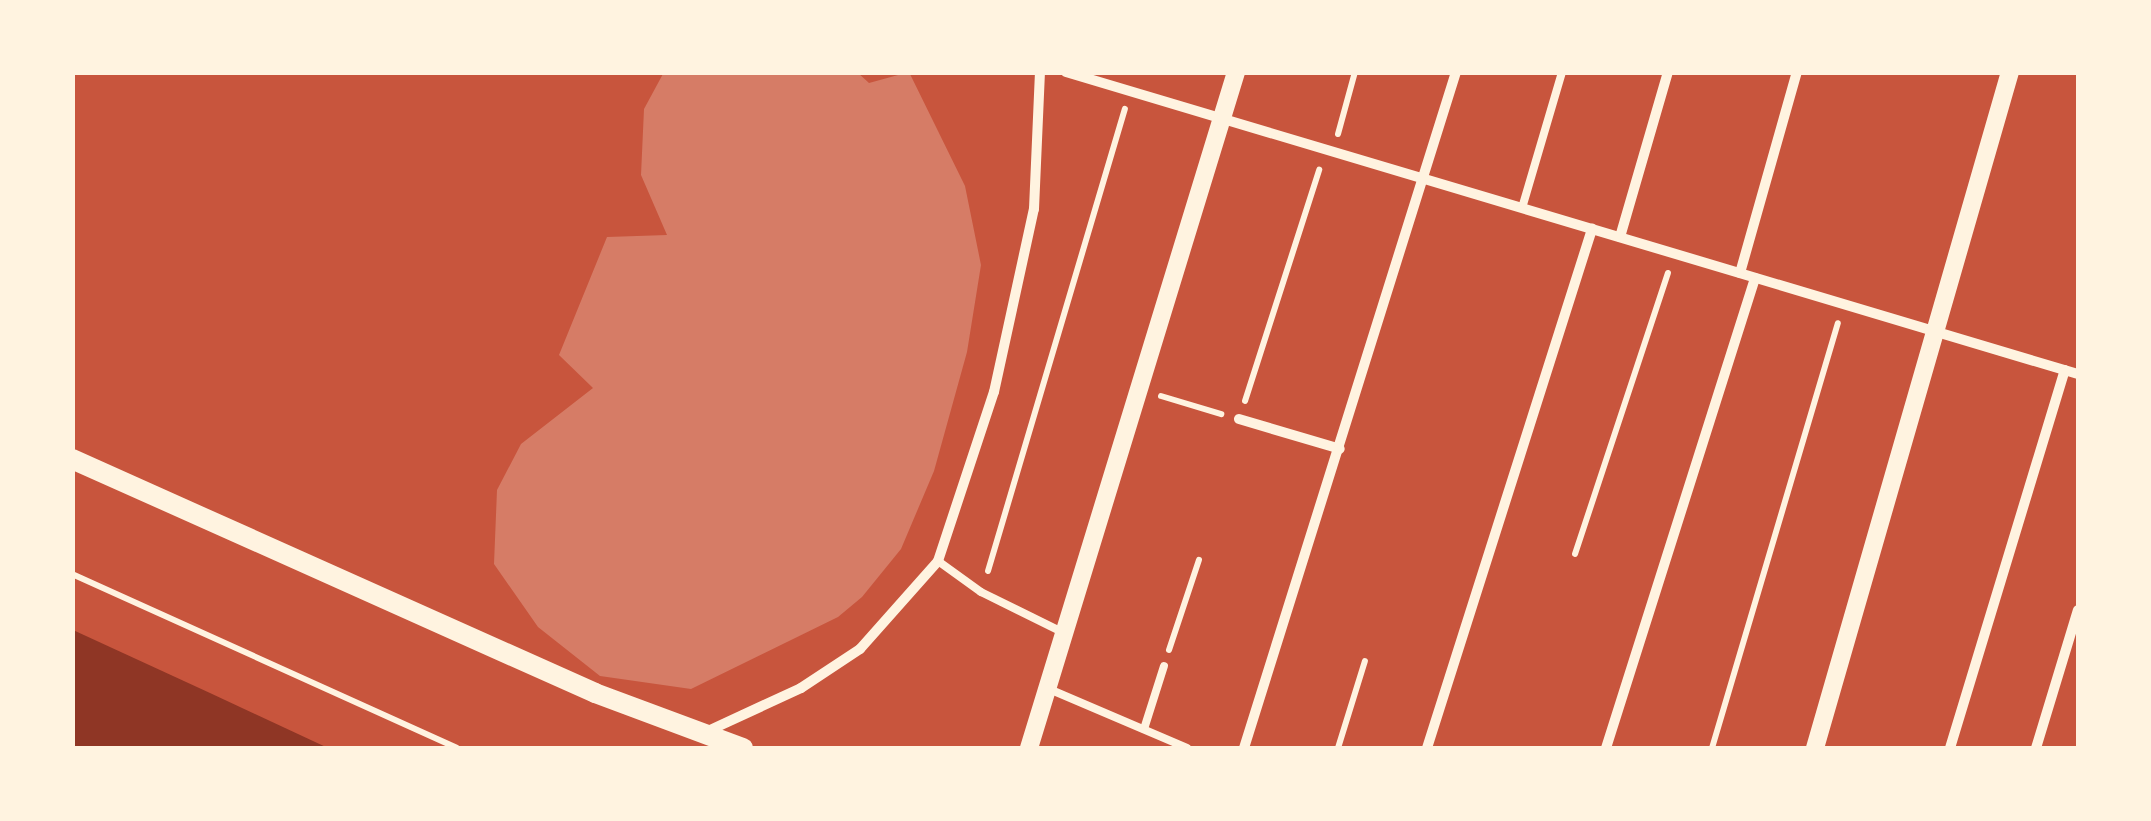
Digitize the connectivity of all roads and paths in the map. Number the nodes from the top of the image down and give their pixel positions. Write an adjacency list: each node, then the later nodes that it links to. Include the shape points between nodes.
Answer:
1 (1040, 72): 30 (street, via 1034,209 994,392)
2 (1066, 72): 10 (street)
3 (1236, 72): 11 (street)
4 (1355, 72): 12 (path)
5 (1456, 72): 13 (street)
6 (1562, 72): 14 (lane)
7 (1668, 72): 16 (street)
8 (1796, 72): 18 (street)
9 (2010, 72): 21 (street)
10 (1130, 92): 11 (street); 32 (path)
11 (1222, 119): 12 (street); 24 (street)
12 (1329, 151): 13 (street); 25 (path)
13 (1424, 179): 14 (street); 26 (street)
14 (1522, 208): 15 (street)
15 (1592, 229): 16 (street); 46 (street)
16 (1620, 237): 17 (street)
17 (1674, 253): 18 (street); 28 (path)
18 (1740, 273): 19 (street)
19 (1756, 278): 20 (street); 47 (street)
20 (1843, 304): 21 (street); 48 (path)
21 (1935, 331): 22 (street); 49 (street)
22 (2064, 370): 23 (street); 50 (street)
23 (2078, 374)
24 (1139, 389): 25 (path); 34 (street)
25 (1239, 419): 26 (street)
26 (1340, 448): 44 (street)
27 (72, 459): 39 (main road, via 595,694)
28 (1576, 554)
29 (1199, 560): 36 (path)
30 (938, 561): 32 (lane); 39 (street, via 860,649 801,688)
31 (72, 574): 40 (path)
32 (982, 592): 34 (lane)
33 (2078, 610): 51 (street)
34 (1067, 635): 37 (street)
35 (1365, 661): 45 (path)
36 (1164, 666): 38 (lane)
37 (1049, 689): 38 (lane); 42 (street)
38 (1144, 729): 43 (lane)
39 (707, 732): 41 (main road)
40 (456, 748)
41 (743, 748)
42 (1029, 748)
43 (1187, 748)
44 (1244, 748)
45 (1338, 748)
46 (1427, 748)
47 (1606, 748)
48 (1712, 748)
49 (1814, 748)
50 (1950, 748)
51 (2036, 748)

